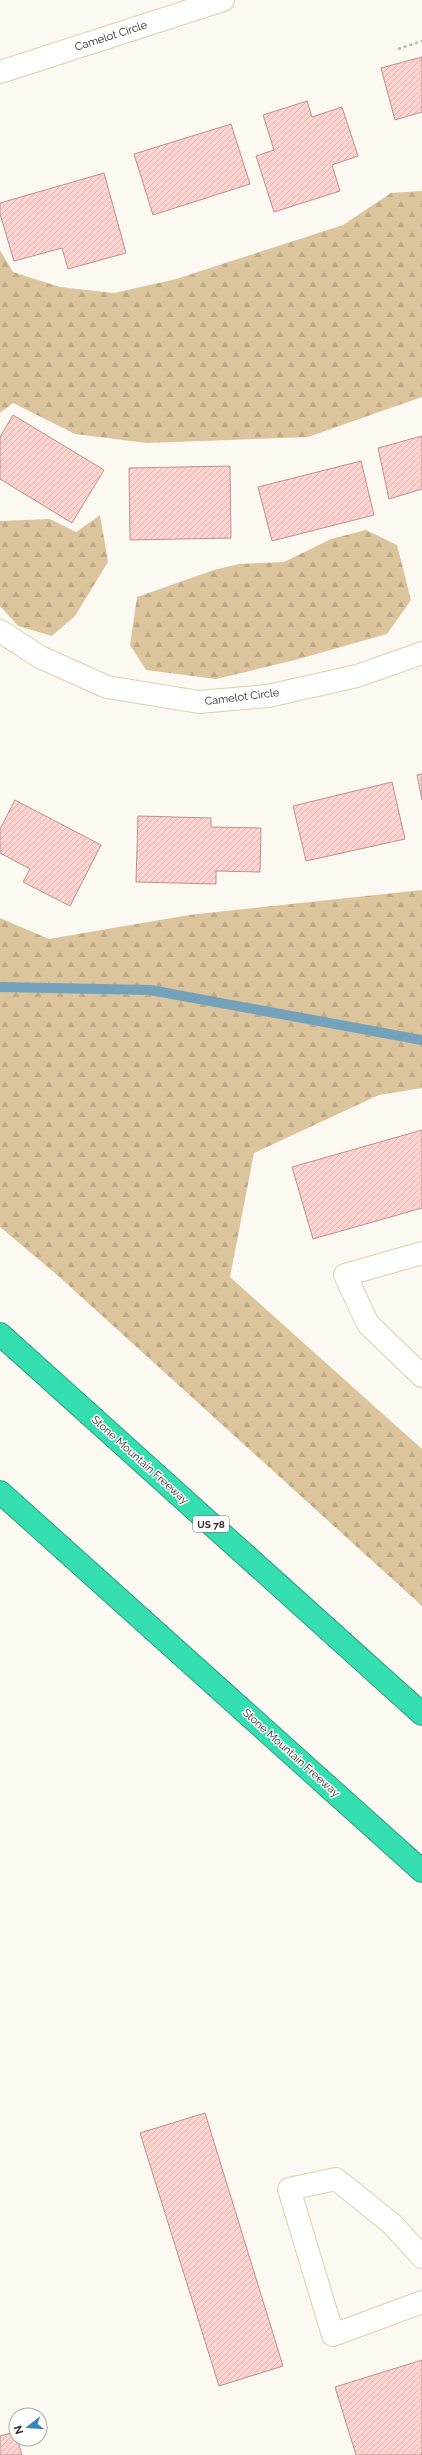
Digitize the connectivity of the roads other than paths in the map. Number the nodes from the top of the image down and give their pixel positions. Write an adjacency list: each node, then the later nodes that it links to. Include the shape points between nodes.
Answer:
1 (223, 0): 2 (street, Camelot Circle)
2 (0, 72)
3 (0, 631): 4 (street, Camelot Circle, via 40,657 107,687 199,702 268,696 357,676)
4 (422, 653)
5 (422, 1253): 7 (street, via 345,1275 368,1324)
6 (0, 1334): 9 (highway, Stone Mountain Freeway / US 78)
7 (422, 1376)
8 (0, 1492): 10 (highway, Stone Mountain Freeway)
9 (422, 1714)
10 (422, 1871)
11 (422, 2257): 12 (street, via 392,2224 336,2179 289,2189 332,2335)
12 (422, 2302)

